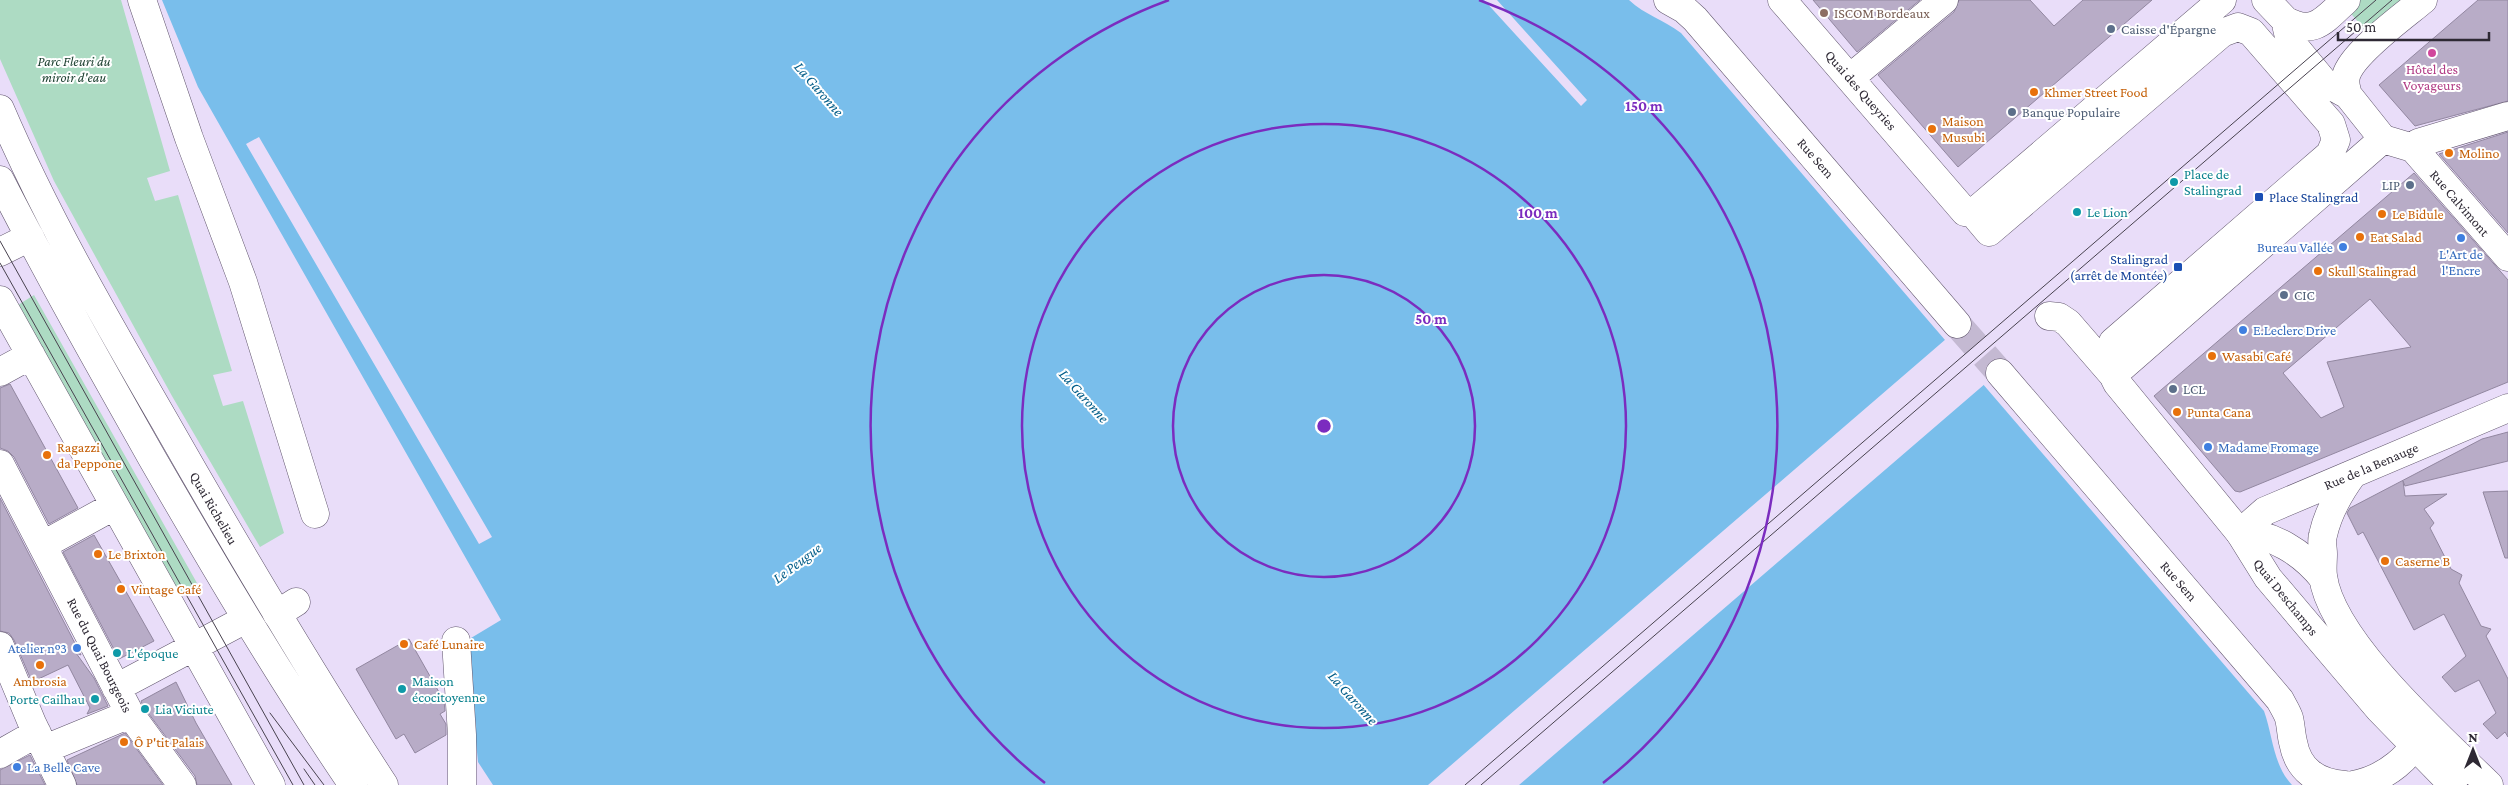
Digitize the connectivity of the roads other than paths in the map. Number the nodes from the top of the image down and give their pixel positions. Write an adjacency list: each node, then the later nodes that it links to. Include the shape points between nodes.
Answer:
1 (142, 0): 33 (street, via 243,282)
2 (1668, 0): 24 (street, Rue Sem, via 1684,9 1702,27)
3 (1782, 0): 10 (street, Quai des Queyries)
4 (1944, 0): 10 (street)
5 (2222, 0): 17 (street)
6 (2266, 0): 9 (street)
7 (2346, 0): 9 (street, via 2311,27 2297,27)
8 (2423, 0): 11 (street, via 2354,60 2346,77)
9 (2285, 20): 11 (street, via 2290,41 2323,81)
10 (1850, 78): 17 (street, Quai des Queyries, via 1965,212)
11 (2348, 95): 14 (street)
12 (0, 109): 18 (street, Quai Richelieu)
13 (2508, 116): 15 (street, via 2418,143)
14 (2382, 139): 15 (street); 28 (street)
15 (2413, 148): 21 (street, Rue Calvimont)
16 (0, 180): 19 (street, Quai Richelieu)
17 (1974, 213): 28 (street, via 1989,232 2230,29 2238,27 2251,32 2324,115 2336,140 2330,154 2112,342)
18 (56, 224): 19 (street); 52 (street, Quai Richelieu, via 125,353 286,608)
19 (30, 237): 20 (street); 37 (street, Quai Richelieu, via 97,363)
20 (0, 252)
21 (2508, 258)
22 (0, 300): 25 (street)
23 (2049, 316): 28 (street, via 2059,317 2068,323)
24 (1957, 324)
25 (30, 355): 26 (street); 32 (street)
26 (0, 372)
27 (2000, 373): 54 (street, Rue Sem, via 2280,700 2289,719 2296,756 2304,769 2329,784)
28 (2113, 375): 34 (street, Quai Deschamps)
29 (2508, 408): 31 (street, Rue de la Benauge)
30 (0, 464): 35 (street, Rue du Quai Bourgeois)
31 (2353, 474): 34 (street, Rue de la Benauge, via 2265,511); 36 (street, Quai Deschamps, via 2336,497 2322,536)
32 (114, 506): 35 (street); 40 (street)
33 (315, 514)
34 (2240, 533): 36 (street, via 2256,533 2298,552); 45 (street, Quai Deschamps, via 2268,578)
35 (43, 545): 41 (street, Rue du Quai Bourgeois)
36 (2323, 578): 43 (street, Quai Deschamps, via 2339,618 2359,650)
37 (246, 619): 40 (street); 51 (street, Quai Richelieu)
38 (456, 641): 53 (street)
39 (0, 646): 44 (street)
40 (193, 648): 41 (street); 50 (street)
41 (116, 688): 42 (street, Rue du Quai Bourgeois)
42 (130, 714): 44 (street); 49 (street, Rue du Quai Bourgeois)
43 (2419, 717): 45 (street, via 2420,734); 47 (street, Quai Deschamps)
44 (41, 741): 46 (street); 48 (street)
45 (2414, 748): 47 (street, via 2430,748); 55 (street, via 2370,782); 56 (street, Quai Deschamps)
46 (0, 754)
47 (2464, 761): 57 (street, Quai Deschamps)
48 (62, 785)
49 (182, 785)
50 (271, 785)
51 (354, 785)
52 (384, 785)
53 (462, 785)
54 (2345, 785)
55 (2353, 785)
56 (2453, 785)
57 (2489, 785)

